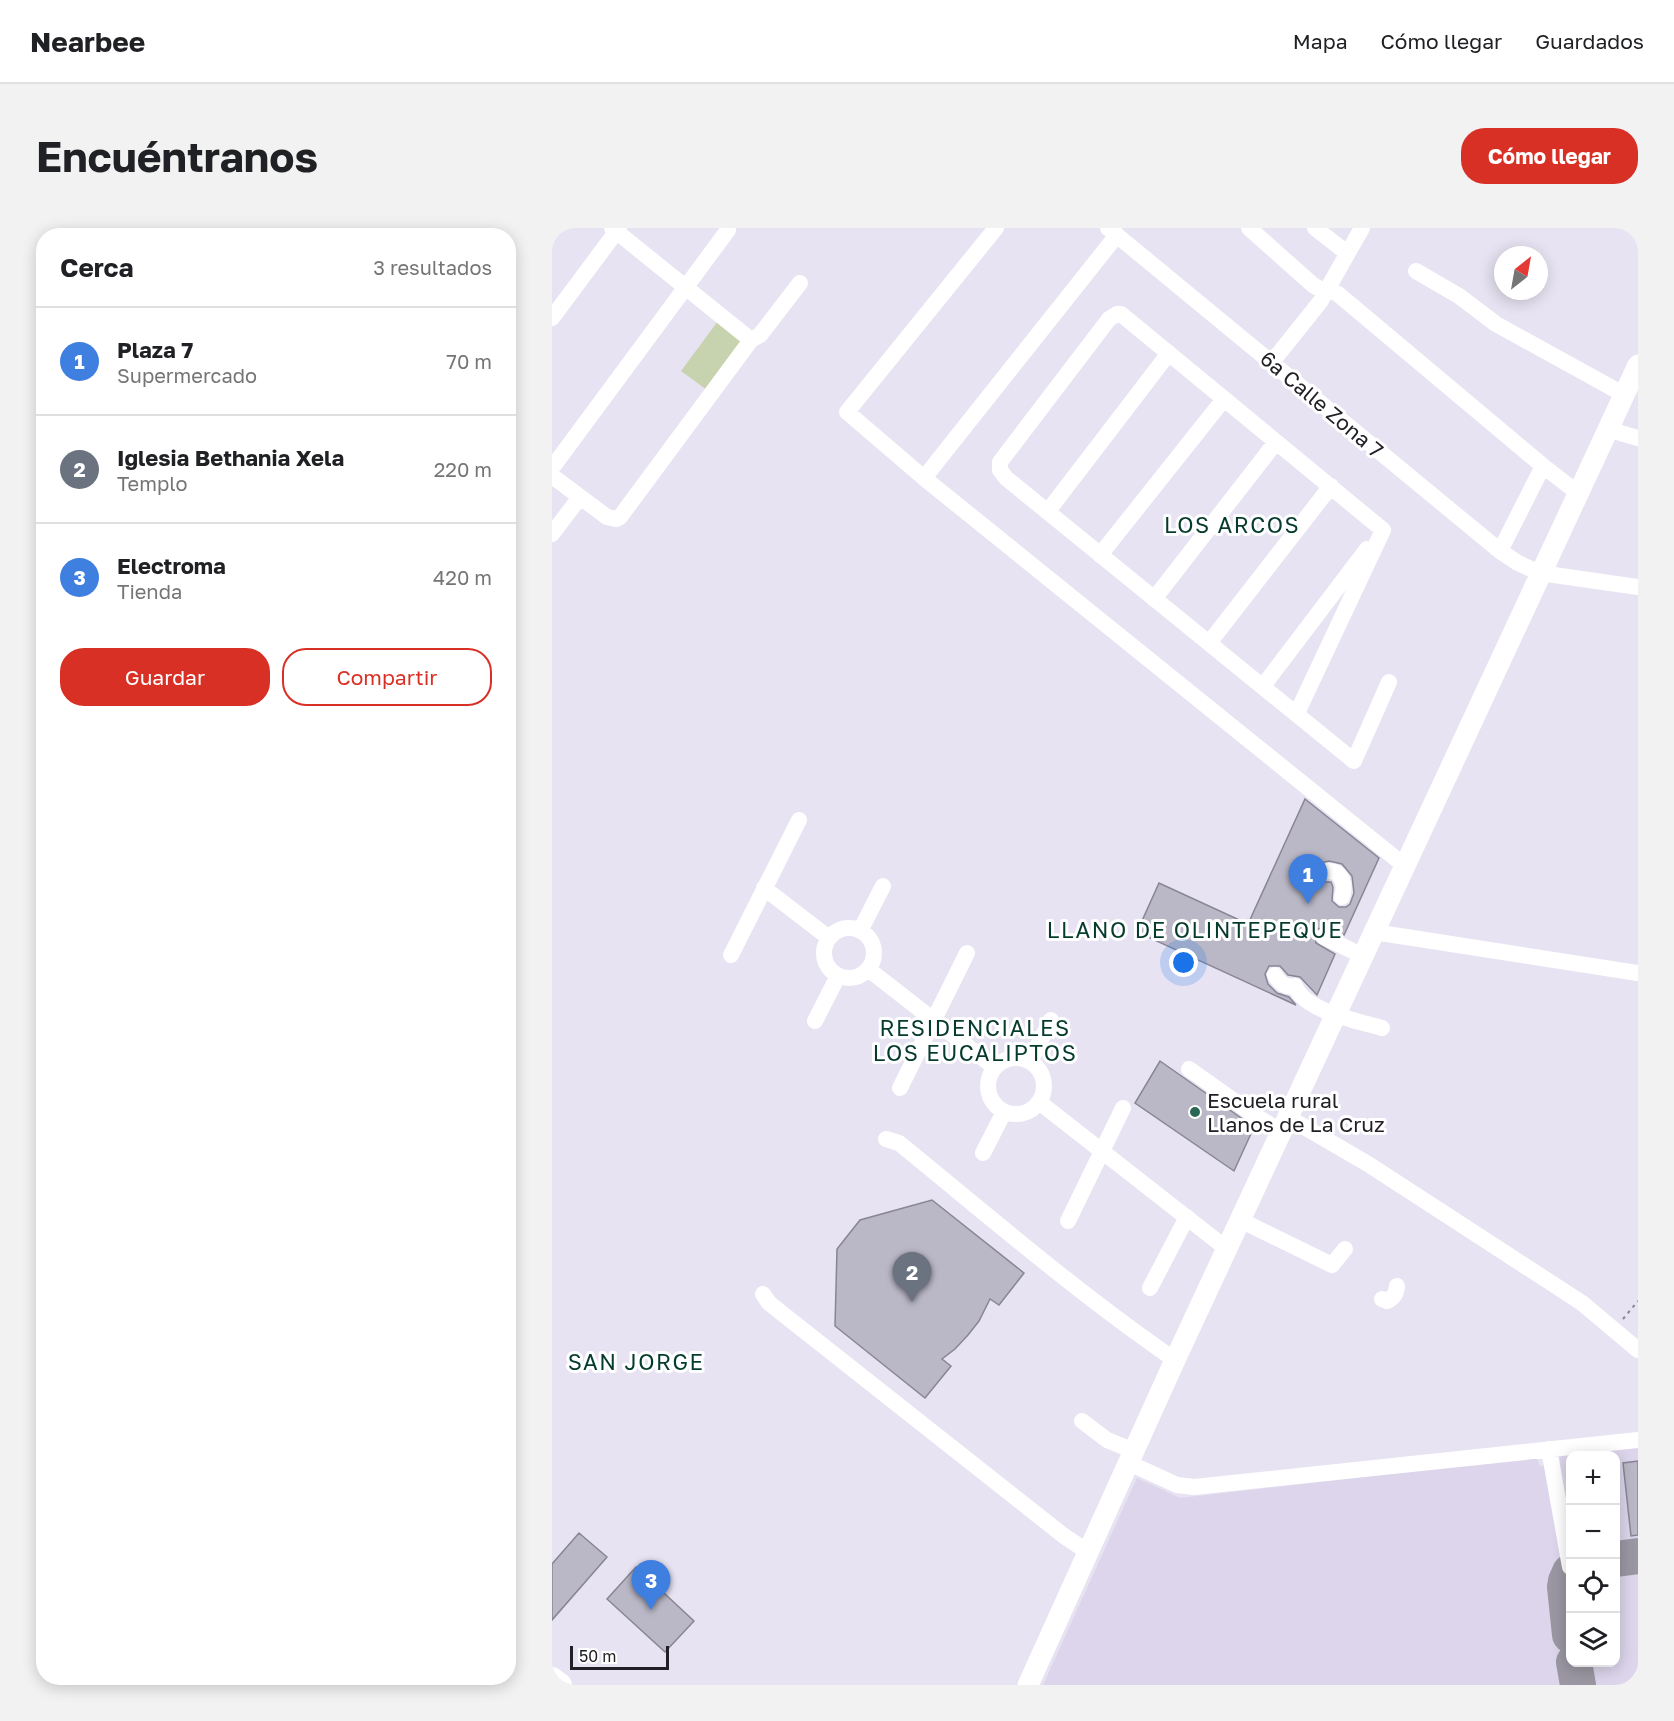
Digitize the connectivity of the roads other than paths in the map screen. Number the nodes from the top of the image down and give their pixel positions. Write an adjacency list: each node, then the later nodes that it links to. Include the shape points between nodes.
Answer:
1 (996, 228): 26 (street, via 847,412)
2 (1249, 228): 12 (street, via 1300,275)
3 (1316, 228): 8 (street)
4 (1362, 228): 8 (street)
5 (616, 229): 11 (street); 13 (street)
6 (728, 230): 11 (street)
7 (1112, 232): 16 (street, 6a Calle Zona 7); 26 (street)
8 (1347, 253): 12 (street)
9 (1416, 271): 18 (street, via 1460,296 1496,324)
10 (800, 283): 14 (street, via 760,335)
11 (685, 287): 14 (street); 24 (street)
12 (1326, 292): 16 (street); 23 (street, via 1338,294)
13 (552, 318)
14 (751, 340): 29 (street, via 620,517 607,517)
15 (1169, 353): 19 (street); 30 (street); 30 (street, via 1125,316 1113,316 1011,444 1000,462 1000,470)
16 (1272, 362): 33 (street, 6a Calle Zona 7)
17 (1638, 365): 18 (main road)
18 (1623, 394): 20 (main road)
19 (1224, 399): 22 (street); 34 (street)
20 (1607, 429): 21 (street); 28 (main road)
21 (1638, 438)
22 (1276, 442): 27 (street); 37 (street)
23 (1543, 466): 28 (street); 33 (street)
24 (552, 468)
25 (552, 476): 29 (street)
26 (924, 477): 43 (street)
27 (1330, 486): 31 (street); 38 (street)
28 (1578, 493): 35 (main road)
29 (580, 497): 32 (street)
30 (1047, 511): 34 (street)
31 (1383, 530): 40 (street); 41 (street)
32 (552, 534)
33 (1500, 550): 35 (street, 6a Calle Zona 7)
34 (1100, 555): 37 (street)
35 (1540, 573): 36 (street, 6a Calle Zona 7); 43 (main road)
36 (1638, 587)
37 (1154, 599): 38 (street)
38 (1209, 643): 40 (street)
39 (1389, 682): 41 (street, via 1354,760)
40 (1263, 686): 41 (street)
41 (1298, 713)
42 (799, 820): 46 (street)
43 (1405, 866): 49 (main road)
44 (1322, 872): 47 (street, via 1331,871 1341,877 1345,885)
45 (883, 886): 48 (street)
46 (764, 888): 51 (street); 53 (street)
47 (1342, 897)
48 (860, 931): 51 (street, via 840,929); 55 (street, via 868,936 874,949)
49 (1374, 932): 54 (main road); 56 (street)
50 (1324, 937): 54 (street)
51 (829, 938): 58 (street, via 824,959)
52 (967, 953): 60 (street)
53 (731, 955)
54 (1363, 956): 59 (main road)
55 (868, 969): 58 (street, via 854,978); 60 (street)
56 (1638, 974)
57 (1275, 975): 59 (street, via 1286,986 1295,986 1303,999)
58 (838, 976): 62 (street)
59 (1336, 1014): 63 (street); 71 (main road)
60 (933, 1020): 65 (street); 67 (street)
61 (1051, 1020): 64 (street)
62 (815, 1021)
63 (1382, 1028)
64 (1030, 1061): 65 (street, via 1006,1059); 68 (street, via 1042,1076 1044,1086)
65 (994, 1067): 70 (street, via 988,1093)
66 (1189, 1069): 71 (street, via 1254,1115)
67 (900, 1088)
68 (1039, 1102): 70 (street, via 1023,1113); 73 (street)
69 (1123, 1108): 73 (street)
70 (1004, 1112): 74 (street)
71 (1285, 1125): 76 (main road); 84 (street, via 1391,1178 1582,1303)
72 (886, 1138): 85 (street, via 899,1143 1070,1282)
73 (1102, 1152): 75 (street); 77 (street)
74 (983, 1153)
75 (1187, 1218): 78 (street); 81 (street)
76 (1240, 1220): 78 (main road); 79 (street, via 1332,1265)
77 (1068, 1221)
78 (1227, 1249): 85 (main road)
79 (1345, 1249)
80 (1397, 1286): 83 (street, via 1392,1298)
81 (1150, 1288)
82 (763, 1294): 90 (street, via 769,1303)
83 (1382, 1299)
84 (1638, 1350)
85 (1175, 1360): 89 (main road)
86 (1082, 1421): 89 (street)
87 (1638, 1440): 88 (street)
88 (1549, 1449): 89 (street, via 1194,1487 1168,1482); 91 (street)
89 (1132, 1457): 90 (main road)
90 (1088, 1552): 94 (main road)
91 (1569, 1559)
92 (552, 1679): 93 (highway)
93 (560, 1685)
94 (1028, 1685)

